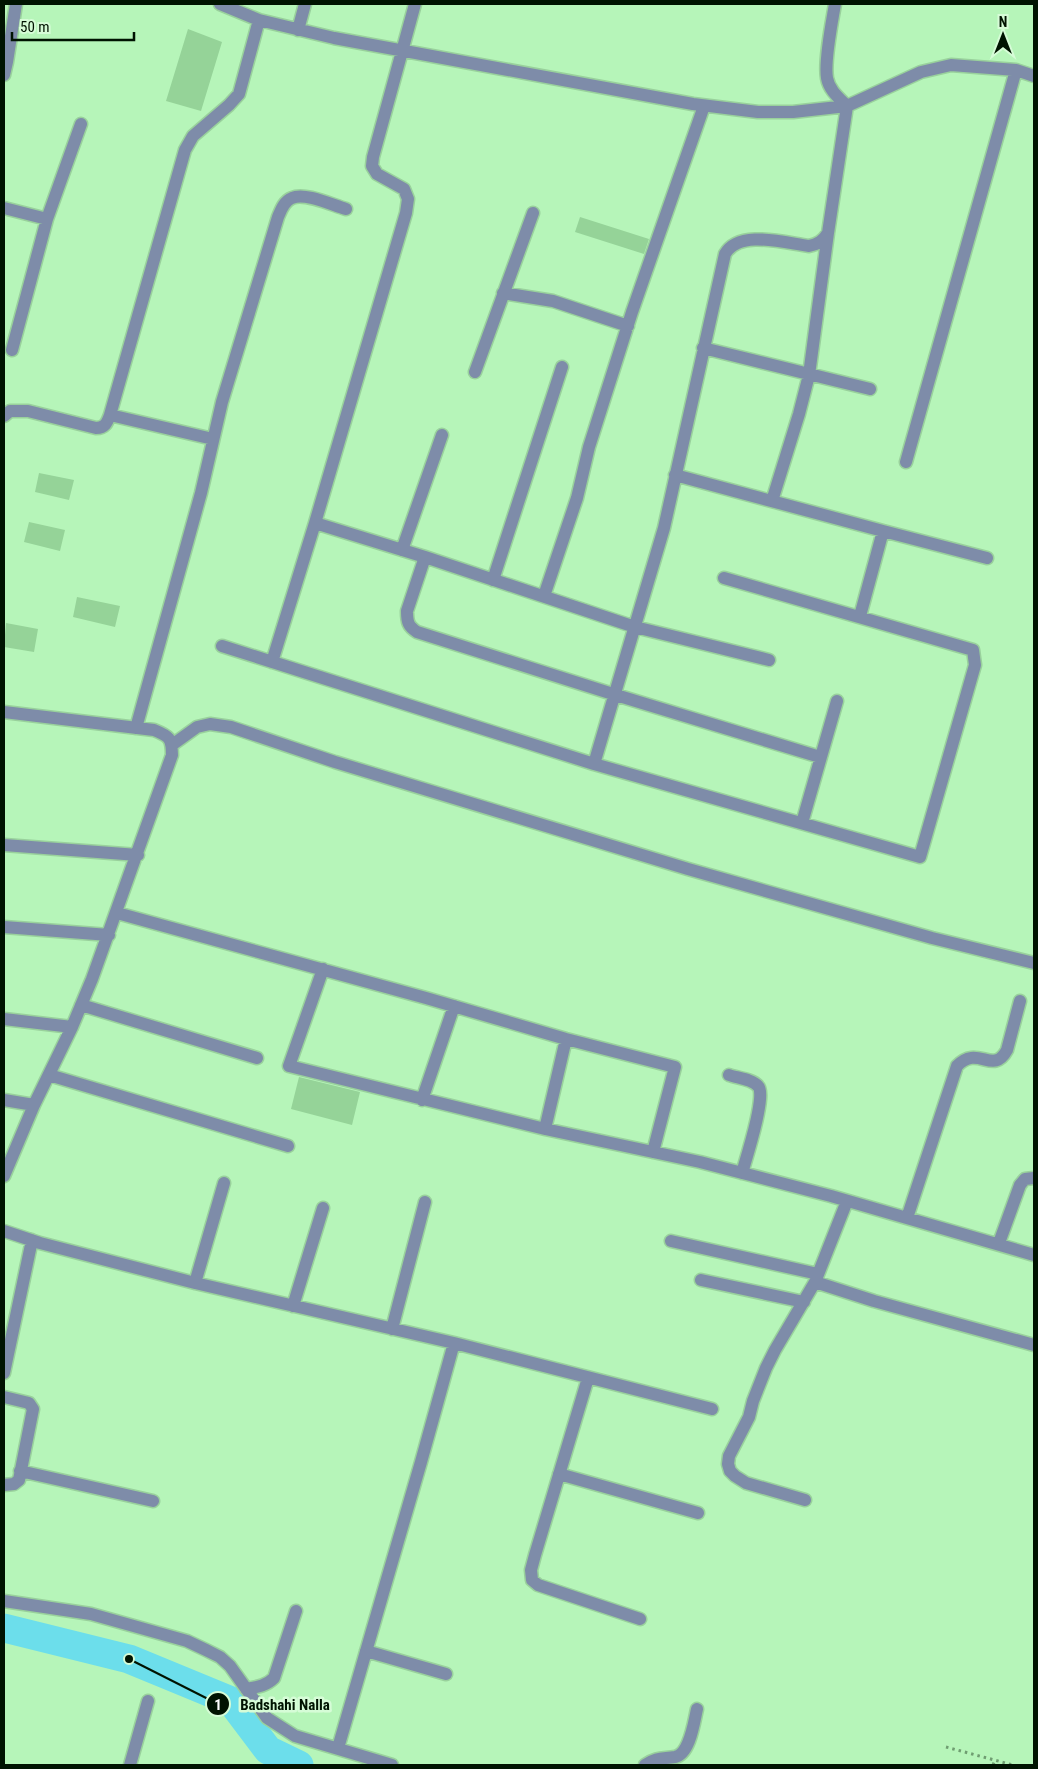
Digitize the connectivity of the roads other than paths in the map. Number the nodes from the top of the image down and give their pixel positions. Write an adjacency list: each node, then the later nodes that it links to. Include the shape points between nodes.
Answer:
1 (16, 4): 10 (street)
2 (220, 4): 6 (street)
3 (305, 4): 7 (street)
4 (415, 4): 8 (street)
5 (835, 4): 13 (street, via 827,79)
6 (259, 20): 7 (street); 28 (street, via 239,94 193,136 185,150)
7 (298, 30): 8 (street)
8 (402, 51): 12 (street); 35 (street, via 372,166 377,174 404,189 408,199 406,213)
9 (1016, 70): 11 (street); 13 (street, via 951,65 921,72); 32 (street)
10 (4, 75)
11 (1034, 76)
12 (704, 106): 13 (street, via 793,112); 21 (street)
13 (847, 106): 19 (street)
14 (81, 124): 18 (street)
15 (4, 208): 18 (street)
16 (346, 209): 31 (street, via 307,197 293,198 285,203 266,255)
17 (532, 213): 20 (street)
18 (47, 219): 23 (street)
19 (828, 233): 22 (street, via 817,244 809,246 753,239 729,246 721,264); 26 (street)
20 (503, 293): 21 (street, via 553,301); 25 (street)
21 (628, 326): 42 (street, via 589,447 578,498)
22 (703, 348): 26 (street); 33 (street)
23 (12, 350)
24 (562, 367): 41 (street)
25 (475, 372)
26 (809, 375): 27 (street); 34 (street)
27 (870, 389)
28 (110, 415): 29 (street, via 102,428 28,411 10,411); 31 (street)
29 (4, 416)
30 (442, 435): 37 (street)
31 (212, 439): 51 (street, via 201,493)
32 (906, 462)
33 (675, 475): 34 (street); 44 (street, via 664,528)
34 (772, 501): 36 (street)
35 (315, 523): 37 (street); 47 (street)
36 (883, 531): 39 (street); 43 (street)
37 (402, 550): 38 (street)
38 (425, 557): 41 (street); 48 (street, via 407,611 410,627 417,632)
39 (987, 558)
40 (724, 578): 43 (street)
41 (493, 580): 42 (street)
42 (544, 596): 44 (street)
43 (860, 616): 55 (street, via 973,650 975,665 920,857)
44 (636, 627): 46 (street); 48 (street)
45 (222, 646): 47 (street)
46 (768, 660)
47 (272, 662): 54 (street)
48 (616, 695): 53 (street); 54 (street)
49 (837, 701): 53 (street)
50 (4, 712): 51 (street)
51 (136, 728): 52 (street, via 154,730 167,736)
52 (172, 745): 57 (street, via 172,755); 61 (street, via 197,727 210,724 231,727 335,762 688,869 932,938)
53 (820, 757): 55 (street)
54 (594, 764): 55 (street)
55 (802, 823)
56 (4, 845): 57 (street)
57 (138, 855): 58 (street)
58 (117, 913): 60 (street); 62 (street)
59 (4, 926): 60 (street)
60 (109, 935): 64 (street)
61 (1034, 963)
62 (323, 970): 65 (street); 73 (street, via 289,1066)
63 (1020, 1001): 85 (street, via 1003,1057 994,1061 964,1059 957,1066)
64 (81, 1006): 67 (street); 69 (street)
65 (454, 1006): 68 (street); 73 (street)
66 (4, 1019): 67 (street)
67 (72, 1027): 70 (street)
68 (566, 1039): 75 (street); 77 (street, via 675,1067)
69 (257, 1058)
70 (49, 1074): 74 (street); 76 (street)
71 (729, 1075): 78 (street, via 752,1082 761,1091)
72 (4, 1100): 74 (street)
73 (422, 1100): 75 (street)
74 (34, 1105): 79 (street)
75 (545, 1129): 77 (street)
76 (288, 1146)
77 (653, 1152): 78 (street)
78 (742, 1173): 82 (street)
79 (4, 1176)
80 (1034, 1178): 89 (street, via 1025,1179 1020,1185)
81 (224, 1183): 93 (street)
82 (847, 1201): 85 (street); 91 (street)
83 (425, 1202): 96 (street)
84 (323, 1208): 95 (street)
85 (907, 1218): 89 (street)
86 (4, 1231): 87 (street)
87 (32, 1240): 93 (street); 99 (street)
88 (671, 1240): 91 (street)
89 (999, 1244): 90 (street)
90 (1034, 1255)
91 (816, 1278): 94 (street); 98 (street, via 883,1303)
92 (701, 1280): 94 (street)
93 (195, 1283): 95 (street)
94 (804, 1302): 106 (street, via 775,1350 728,1464 735,1476 746,1483)
95 (293, 1306): 96 (street)
96 (392, 1329): 97 (street)
97 (454, 1343): 100 (street); 112 (street)
98 (1034, 1345)
99 (4, 1373)
100 (588, 1378): 102 (street); 104 (street)
101 (4, 1397): 103 (street, via 29,1403 33,1409)
102 (712, 1409)
103 (20, 1471): 105 (street, via 14,1484); 107 (street)
104 (559, 1474): 108 (street); 111 (street, via 531,1570 532,1580 538,1585)
105 (4, 1485)
106 (805, 1500)
107 (153, 1501)
108 (698, 1513)
109 (4, 1601): 114 (street, via 92,1614 187,1641 220,1657)
110 (296, 1612): 114 (street, via 274,1678 263,1686)
111 (640, 1619)
112 (366, 1651): 113 (street); 117 (street)
113 (446, 1674)
114 (246, 1689): 117 (street, via 267,1718 281,1728 295,1736)
115 (148, 1701): 118 (street)
116 (697, 1709): 120 (street, via 688,1744 681,1754 655,1759)
117 (338, 1748): 119 (street)
118 (130, 1765)
119 (392, 1765)
120 (645, 1765)

